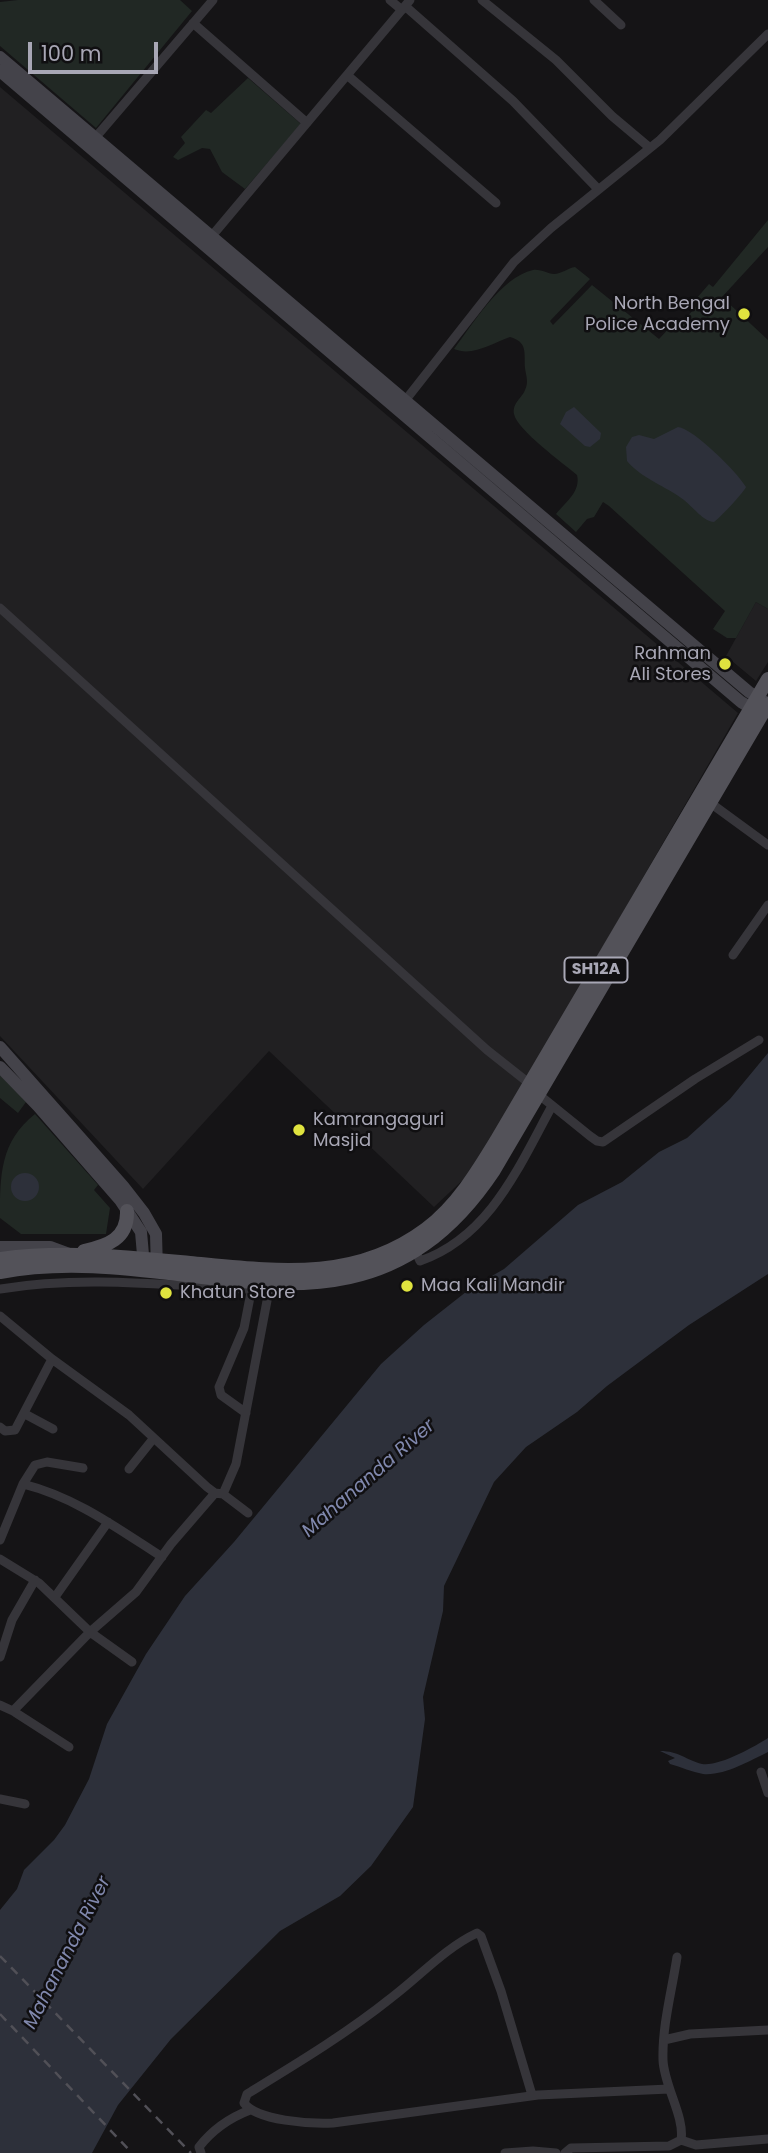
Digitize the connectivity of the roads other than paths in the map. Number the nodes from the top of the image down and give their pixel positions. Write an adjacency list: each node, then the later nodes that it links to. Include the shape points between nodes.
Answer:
1 (213, 0): 6 (street)
2 (390, 0): 5 (street)
3 (482, 0): 14 (street, via 556,60)
4 (594, 0): 7 (street)
5 (406, 5): 11 (street); 15 (street, via 513,101)
6 (192, 23): 12 (street); 13 (street)
7 (621, 26)
8 (768, 34): 14 (street)
9 (0, 57): 13 (street)
10 (0, 72): 13 (street)
11 (347, 75): 12 (street); 16 (street)
12 (307, 123): 17 (street)
13 (91, 142): 17 (street); 21 (street, via 741,702)
14 (650, 148): 15 (street)
15 (598, 189): 18 (street, via 514,262)
16 (496, 203)
17 (211, 237): 18 (street)
18 (404, 402): 21 (street)
19 (0, 608): 29 (street)
20 (768, 679): 21 (main road, SH12A)
21 (762, 707): 22 (main road, SH12A); 29 (main road, SH12A)
22 (709, 802): 23 (street); 29 (main road, SH12A)
23 (768, 845)
24 (768, 905): 25 (street)
25 (733, 955)
26 (759, 1040): 31 (street, via 603,1142)
27 (0, 1047): 30 (street)
28 (0, 1067): 30 (street)
29 (534, 1089): 31 (street); 34 (main road, SH12A, via 464,1189); 34 (main road, SH12A, via 528,1125 496,1182 467,1216 448,1230)
30 (40, 1101): 32 (street)
31 (552, 1106): 34 (street, via 508,1186 478,1223 456,1242 420,1261)
32 (119, 1190): 33 (street); 38 (street, via 156,1234)
33 (127, 1211): 36 (main road, via 125,1228 115,1241); 38 (street, via 141,1232)
34 (409, 1246): 38 (main road, SH12A, via 315,1261); 41 (main road, SH12A, via 370,1272)
35 (0, 1247): 36 (street, via 50,1247)
36 (69, 1254): 37 (main road, SH12A); 38 (main road, SH12A)
37 (0, 1259)
38 (151, 1270): 39 (main road, SH12A, via 64,1266); 40 (main road, SH12A); 42 (street)
39 (0, 1272)
40 (252, 1285): 41 (main road, SH12A); 45 (street, via 244,1328 219,1387 221,1395)
41 (270, 1287): 45 (street)
42 (0, 1289)
43 (0, 1315): 44 (street)
44 (52, 1359): 46 (street); 49 (street, via 107,1397)
45 (246, 1413): 53 (street, via 236,1464)
46 (25, 1414): 47 (street, via 15,1430); 48 (street)
47 (0, 1427)
48 (53, 1429)
49 (153, 1439): 51 (street); 53 (street)
50 (83, 1468): 52 (street, via 41,1462)
51 (129, 1469)
52 (23, 1484): 55 (street, via 83,1506); 56 (street)
53 (219, 1494): 54 (street); 57 (street)
54 (248, 1513)
55 (108, 1522): 57 (street); 60 (street)
56 (0, 1540)
57 (162, 1557): 61 (street, via 136,1592)
58 (0, 1559): 59 (street)
59 (35, 1580): 60 (street); 62 (street, via 12,1620)
60 (55, 1597): 61 (street)
61 (90, 1632): 63 (street); 65 (street)
62 (0, 1657)
63 (132, 1662)
64 (0, 1706): 65 (street)
65 (13, 1711): 66 (street)
66 (69, 1747)
67 (761, 1772): 68 (street)
68 (768, 1793)
69 (0, 1799): 70 (street)
70 (24, 1804)
71 (677, 1957): 73 (street)
72 (768, 2030): 73 (street, via 699,2033)
73 (664, 2040): 74 (street)
74 (669, 2089): 75 (street); 78 (street, via 682,2131)
75 (533, 2095): 76 (street, via 333,2123 299,2123); 76 (street, via 501,1991 477,1933 390,2000 247,2094 244,2103)
76 (250, 2110): 79 (street, via 218,2128 200,2147)
77 (768, 2139): 78 (street, via 696,2145)
78 (678, 2142): 82 (street, via 571,2148); 83 (street)
79 (201, 2153)
80 (505, 2153): 81 (street)
81 (556, 2153)
82 (565, 2153)
83 (684, 2153)

